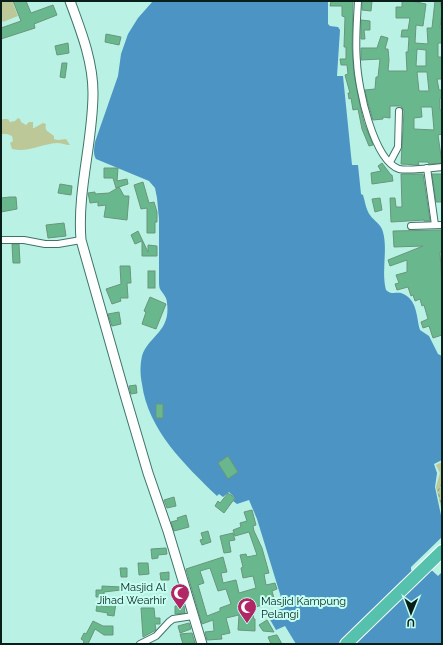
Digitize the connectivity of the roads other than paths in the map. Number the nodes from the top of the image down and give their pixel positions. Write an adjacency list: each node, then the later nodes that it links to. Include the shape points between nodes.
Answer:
1 (70, 1): 11 (street, via 83,35 93,93 81,198)
2 (358, 1): 4 (street, via 356,60 360,86 372,132 380,150)
3 (399, 110): 4 (street, via 398,147)
4 (390, 162): 6 (street, via 403,169)
5 (442, 167): 6 (street)
6 (427, 168): 7 (street)
7 (435, 225): 8 (street); 9 (street)
8 (442, 225)
9 (411, 226)
10 (1, 240): 11 (street, via 52,244)
11 (81, 240): 13 (street, via 139,444)
12 (442, 551): 16 (highway)
13 (193, 616): 14 (street, via 173,619 156,636); 15 (street)
14 (140, 644)
15 (202, 644)
16 (346, 644)

